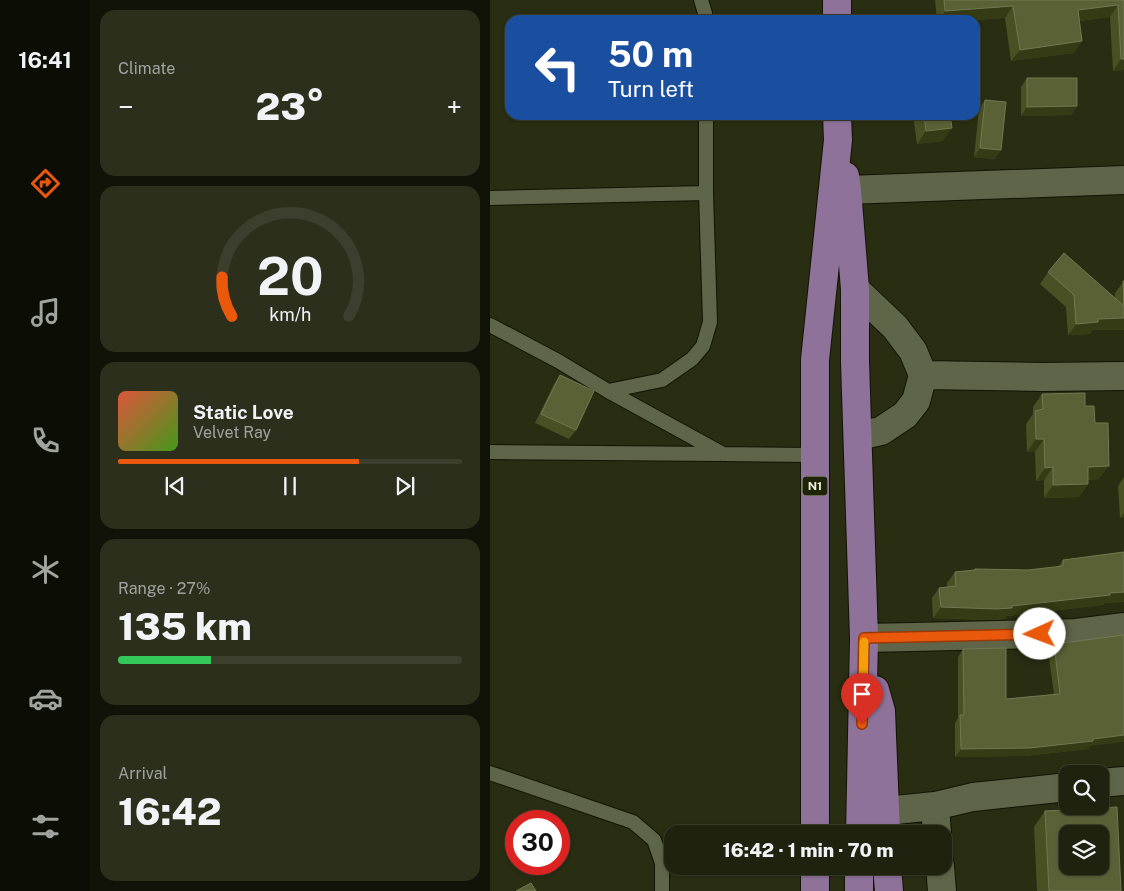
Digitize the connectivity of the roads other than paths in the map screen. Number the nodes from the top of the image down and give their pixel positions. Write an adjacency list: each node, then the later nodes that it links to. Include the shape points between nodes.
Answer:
1 (701, 0): 3 (lane)
2 (837, 0): 4 (highway)
3 (705, 15)
4 (837, 15)
5 (706, 120): 9 (lane)
6 (838, 127): 8 (highway, N1); 19 (highway, N1, via 815,360)
7 (1124, 180): 8 (street)
8 (848, 190): 11 (highway, N1)
9 (706, 193): 10 (lane); 15 (lane, via 710,322 703,346 692,359 662,380)
10 (490, 198)
11 (855, 289): 13 (street, via 895,327 913,351); 16 (highway, N1)
12 (490, 325): 15 (lane)
13 (923, 375): 14 (street); 16 (street, via 916,401 905,415 881,431)
14 (1124, 376)
15 (608, 391): 18 (lane)
16 (858, 436): 21 (highway, N1)
17 (490, 452): 18 (lane)
18 (723, 454): 19 (lane)
19 (815, 455): 28 (highway, N1)
20 (1124, 627): 21 (street, via 1076,633)
21 (864, 644): 27 (highway, via 881,711); 29 (highway, N1)
22 (490, 773): 35 (lane, via 633,822 654,840 662,863)
23 (1124, 781): 24 (street)
24 (1109, 782)
25 (1059, 788): 26 (street, via 974,797)
26 (935, 806): 27 (street); 30 (street)
27 (886, 822)
28 (814, 825)
29 (860, 825)
30 (936, 825)
31 (814, 875): 36 (highway)
32 (859, 875): 37 (highway)
33 (888, 875): 38 (highway)
34 (941, 875): 39 (street)
35 (662, 891)
36 (814, 891)
37 (859, 891)
38 (889, 891)
39 (942, 891)

